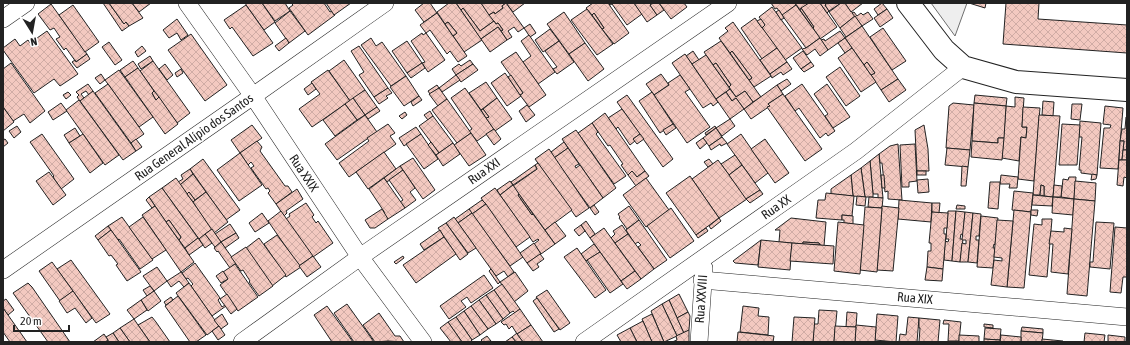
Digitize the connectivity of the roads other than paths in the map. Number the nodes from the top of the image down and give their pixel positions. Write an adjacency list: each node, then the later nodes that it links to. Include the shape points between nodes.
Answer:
1 (26, 3): 6 (street)
2 (187, 3): 9 (street, Rua XXIX)
3 (385, 3): 9 (street, Rua General Alípio dos Santos)
4 (728, 3): 10 (street, Rua XXI)
5 (908, 3): 7 (main road, via 944,50)
6 (3, 19)
7 (963, 67): 8 (main road, via 1016,82); 11 (street, Rua XX, via 856,151)
8 (1127, 90)
9 (254, 96): 10 (street, Rua XXIX); 12 (street, Rua General Alípio dos Santos)
10 (360, 257): 15 (street, Rua XXI); 16 (street, Rua XXIX)
11 (705, 257): 13 (street, Rua XXVIII); 17 (street, Rua XX)
12 (3, 270)
13 (702, 280): 14 (street, Rua XIX); 18 (street, Rua XXVIII)
14 (1127, 317)
15 (242, 342)
16 (423, 342)
17 (584, 342)
18 (698, 342)

